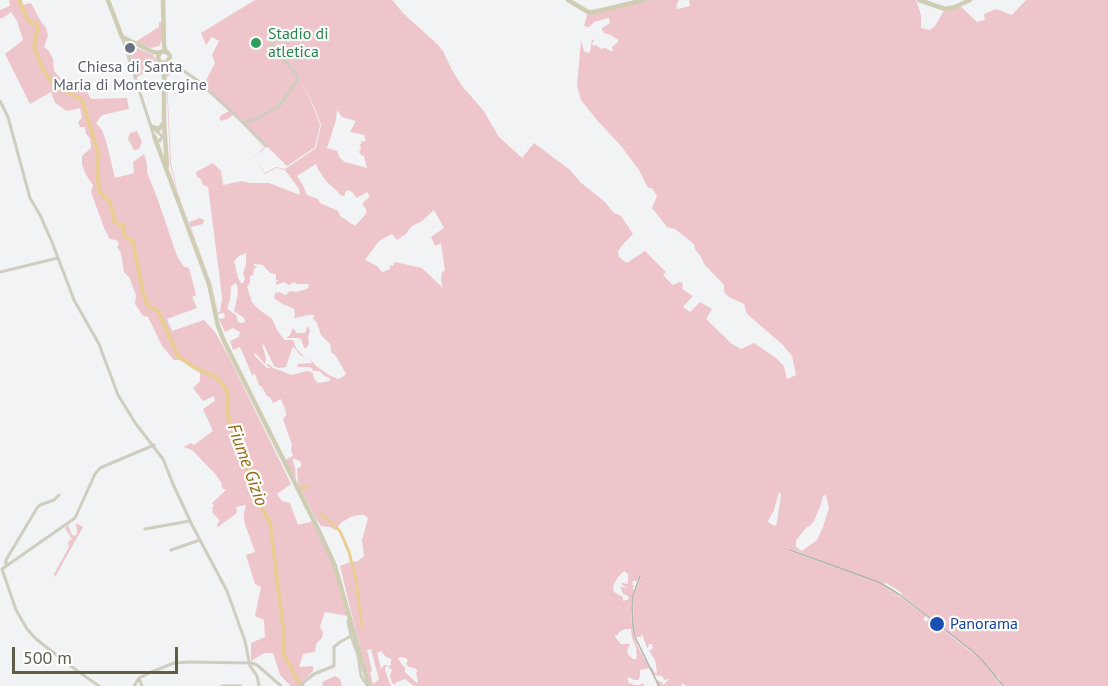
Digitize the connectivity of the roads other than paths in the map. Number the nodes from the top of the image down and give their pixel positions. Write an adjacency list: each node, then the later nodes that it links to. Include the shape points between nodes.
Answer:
1 (108, 0): 7 (main road)
2 (163, 0): 8 (main road)
3 (568, 0): 4 (main road, via 588,12)
4 (644, 0)
5 (919, 0): 6 (main road, via 945,9)
6 (970, 0)
7 (124, 41): 10 (main road); 17 (street)
8 (164, 45): 11 (main road); 12 (main road)
9 (276, 49): 16 (street, via 298,76 297,81 279,106)
10 (153, 52): 11 (main road); 12 (main road)
11 (160, 52): 12 (main road)
12 (165, 59): 13 (main road); 16 (street, via 197,80)
13 (165, 92): 15 (main road); 21 (main road, via 168,157)
14 (0, 101): 22 (street, via 30,198)
15 (164, 122): 17 (main road, via 159,129); 20 (main road)
16 (244, 123): 19 (street)
17 (151, 126): 18 (street); 18 (street, via 162,136 161,140)
18 (154, 136): 20 (main road)
19 (266, 146)
20 (170, 177): 21 (main road)
21 (176, 196): 32 (main road, via 209,284 224,341 330,554)
22 (58, 258): 23 (street); 24 (street, via 74,300 99,344 115,389)
23 (0, 272)
24 (154, 445): 26 (street); 30 (street, via 100,468 75,518)
25 (58, 495): 30 (street, via 37,508)
26 (191, 521): 27 (street); 28 (street)
27 (144, 529)
28 (201, 540): 29 (street); 35 (street, via 235,612)
29 (171, 550)
30 (6, 566): 31 (street)
31 (1, 569): 38 (street, via 27,629)
32 (350, 617): 33 (street); 34 (main road)
33 (351, 636): 34 (street); 37 (street, via 334,647 334,666 314,674)
34 (359, 655): 45 (main road)
35 (249, 663): 36 (street, via 178,663); 43 (street); 44 (street, via 257,665)
36 (139, 678): 39 (street); 40 (street)
37 (301, 685)
38 (99, 686)
39 (134, 686)
40 (142, 686)
41 (222, 686): 42 (street)
42 (241, 686)
43 (259, 686)
44 (281, 686)
45 (369, 686)

